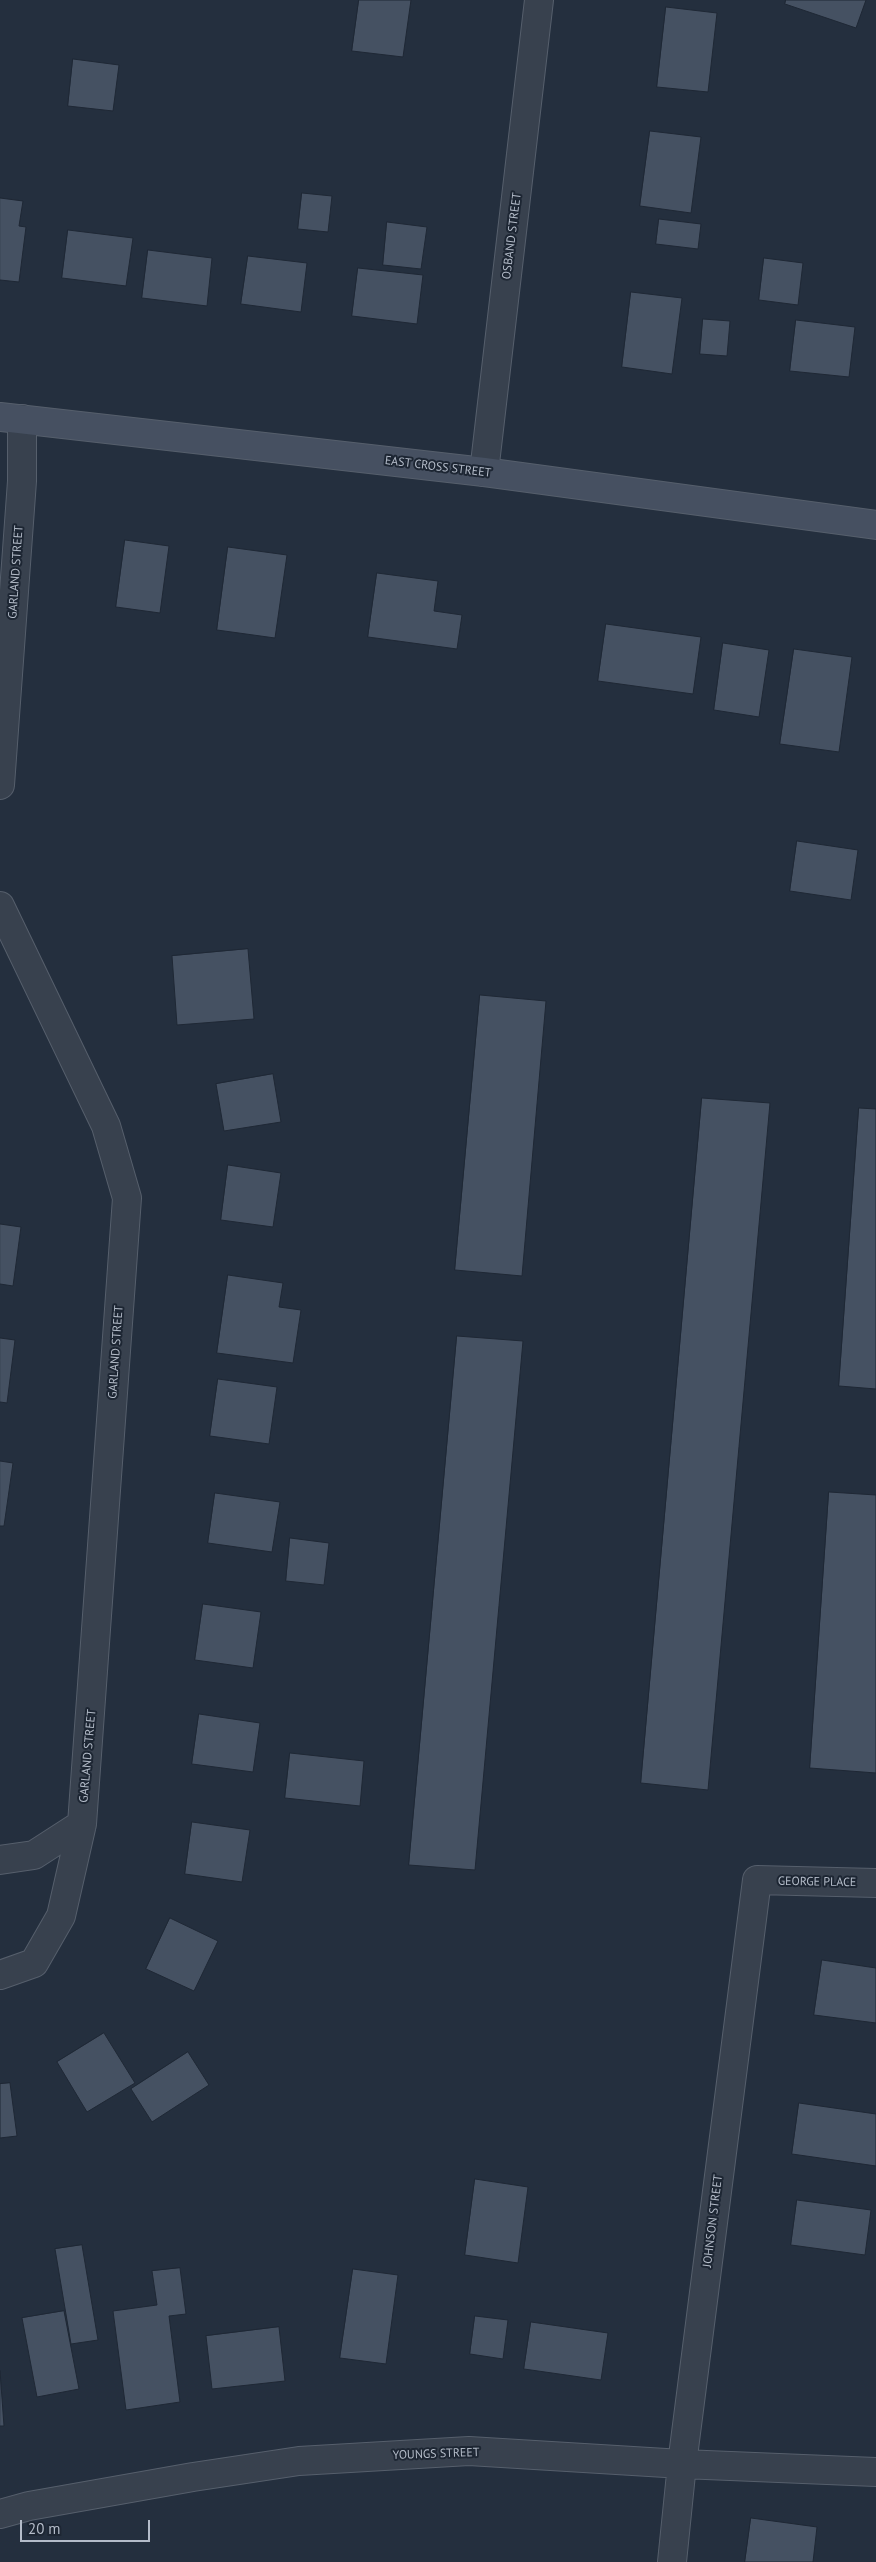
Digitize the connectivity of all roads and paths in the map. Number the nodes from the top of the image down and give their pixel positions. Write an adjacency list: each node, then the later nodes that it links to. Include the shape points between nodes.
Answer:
1 (539, 0): 3 (street, OSBAND STREET)
2 (11, 418): 3 (street, EAST CROSS STREET); 5 (street, GARLAND STREET, via 22,481)
3 (484, 472): 4 (street, EAST CROSS STREET)
4 (876, 524)
5 (0, 785)
6 (0, 906): 7 (street, GARLAND STREET, via 106,1126 127,1198)
7 (82, 1824): 8 (street, via 34,1855); 11 (street, GARLAND STREET, via 61,1916 34,1963)
8 (0, 1860)
9 (757, 1880): 10 (street, GEORGE PLACE); 12 (street, JOHNSON STREET)
10 (876, 1883)
11 (0, 1974)
12 (682, 2464): 13 (street, YOUNGS STREET); 14 (street, YOUNGS STREET, via 469,2451 299,2461 38,2504); 15 (street, JOHNSON STREET)
13 (876, 2472)
14 (0, 2514)
15 (672, 2562)

